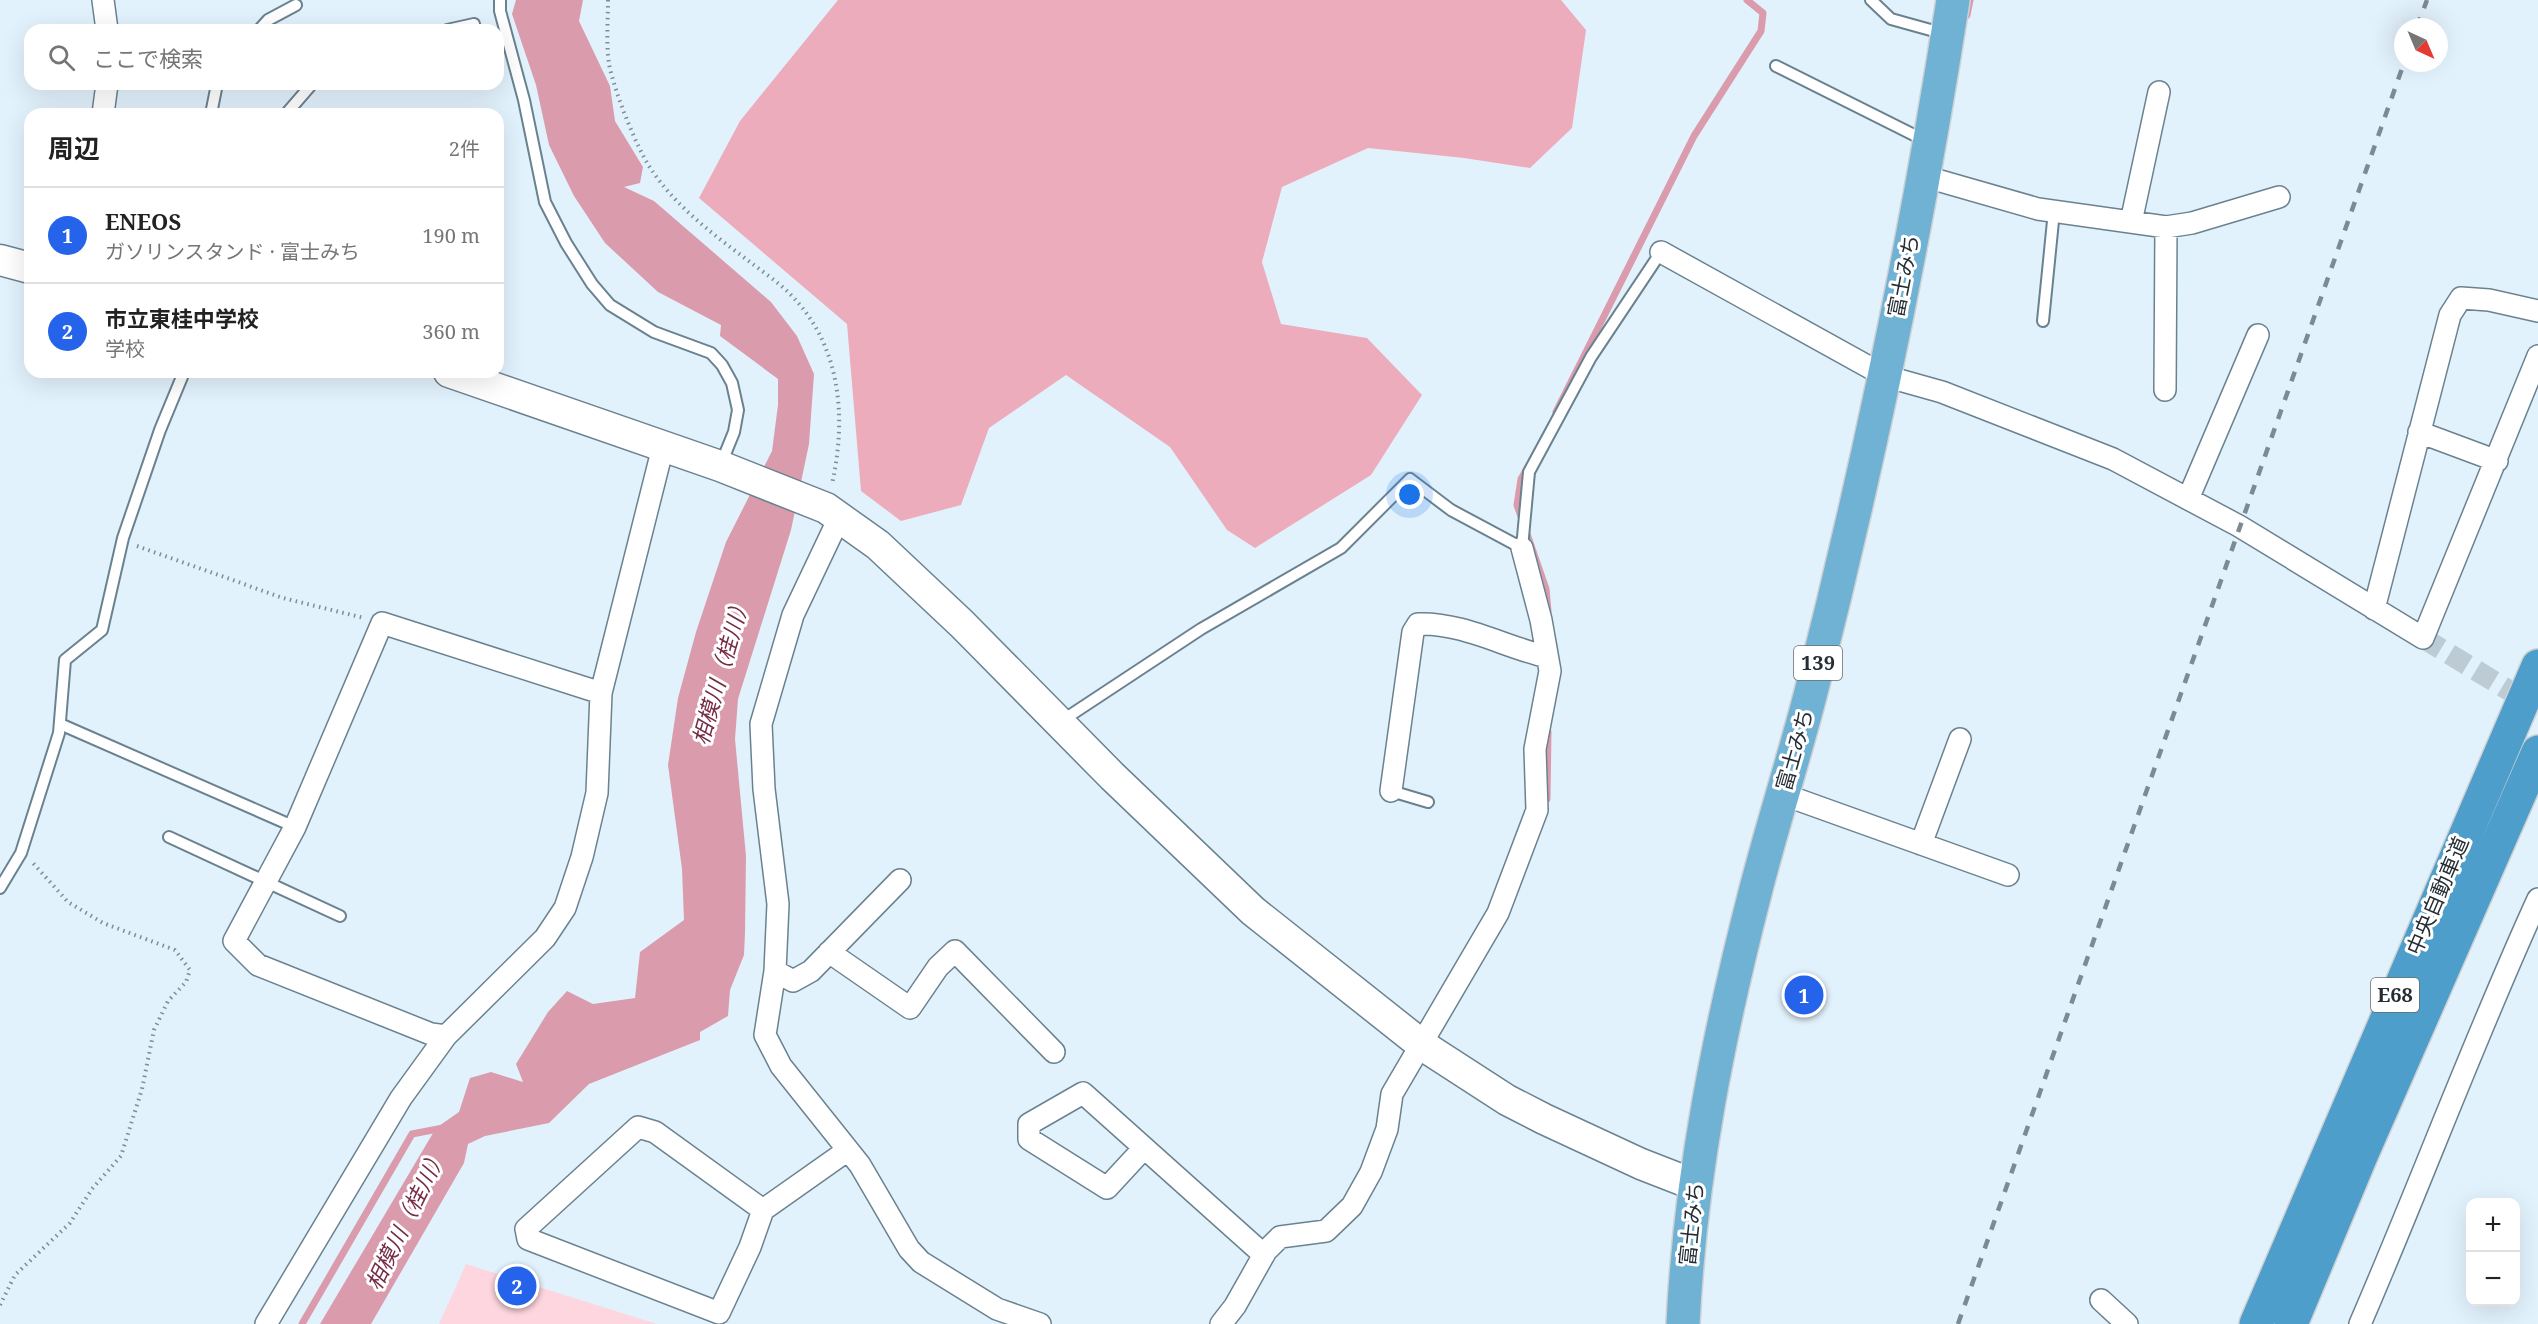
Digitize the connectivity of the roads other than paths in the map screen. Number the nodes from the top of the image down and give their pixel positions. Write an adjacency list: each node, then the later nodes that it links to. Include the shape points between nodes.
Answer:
1 (102, 0): 6 (street)
2 (500, 0): 8 (lane)
3 (1870, 0): 10 (lane, via 1890,19)
4 (1953, 0): 10 (highway, 富士みち / 139)
5 (296, 5): 7 (lane)
6 (105, 24)
7 (264, 24)
8 (504, 24)
9 (504, 26): 39 (lane, via 545,202 592,284 610,305 654,332 711,353 732,383 738,410)
10 (1948, 35): 19 (highway, 富士みち / 139)
11 (1776, 66): 19 (lane)
12 (106, 90): 16 (street)
13 (216, 90): 17 (lane)
14 (307, 90): 18 (lane)
15 (2159, 92): 23 (street)
16 (104, 108)
17 (212, 108)
18 (291, 108)
19 (1929, 143): 20 (highway, 富士みち / 139)
20 (1923, 176): 22 (street); 32 (highway, 富士みち / 139)
21 (2279, 197): 24 (street, via 2192,224)
22 (2054, 211): 23 (street); 29 (lane)
23 (2132, 222): 24 (street)
24 (2166, 226): 35 (street)
25 (1661, 252): 32 (street); 42 (lane, via 1592,357 1529,472)
26 (0, 260): 27 (main road)
27 (24, 266)
28 (2538, 311): 36 (street, via 2461,298 2450,315)
29 (2043, 321)
30 (2258, 335): 40 (street)
31 (2538, 356): 38 (street)
32 (1885, 376): 40 (street, via 1942,392 2113,459); 52 (highway, 富士みち / 139, via 1810,694)
33 (182, 378): 48 (lane, via 123,538 102,630 65,660)
34 (466, 378): 37 (main road)
35 (2165, 390)
36 (2419, 432): 38 (street); 43 (street)
37 (663, 447): 39 (main road); 46 (street)
38 (2497, 461): 43 (street, via 2423,638)
39 (724, 467): 41 (main road)
40 (2188, 499): 43 (street)
41 (827, 509): 47 (main road, via 878,545); 64 (street, via 761,724 764,789 778,904)
42 (1522, 548): 44 (street); 47 (lane, via 1451,510 1410,479 1341,548 1201,629)
43 (2374, 609)
44 (1547, 657): 51 (street, via 1431,623 1418,624 1413,632); 66 (street, via 1550,671 1535,749 1537,810 1498,913)
45 (2538, 666): 79 (highway, 中央自動車道 / E68)
46 (601, 693): 54 (street, via 382,623); 65 (street, via 597,792 565,908 545,938)
47 (1059, 723): 66 (main road, via 1253,911)
48 (60, 724): 54 (lane); 60 (lane, via 21,853)
49 (1960, 739): 56 (street)
50 (2538, 752): 80 (highway, 中央自動車道 / E68)
51 (1391, 791): 53 (lane)
52 (1782, 794): 56 (street); 70 (highway, 富士みち / 139, via 1712,1078)
53 (1428, 802)
54 (295, 828): 59 (street)
55 (169, 837): 59 (lane)
56 (1921, 844): 57 (street)
57 (2008, 875)
58 (900, 880): 63 (street)
59 (265, 881): 62 (lane); 65 (street, via 234,941 258,965 431,1034)
60 (0, 888)
61 (2538, 899): 81 (street, via 2493,998)
62 (340, 916)
63 (829, 952): 64 (street, via 811,971 793,981); 67 (street, via 909,1008 930,976 955,951)
64 (775, 971): 69 (street, via 765,1035 781,1066)
65 (446, 1036): 74 (street, via 400,1098)
66 (1422, 1045): 70 (main road, via 1544,1119); 72 (street, via 1392,1094 1387,1129 1371,1172 1352,1206 1326,1231 1280,1238)
67 (1054, 1052)
68 (1144, 1148): 68 (street, via 1083,1093 1029,1124 1029,1139 1107,1188); 72 (street)
69 (848, 1150): 71 (street); 75 (street, via 921,1262 997,1309)
70 (1695, 1185): 77 (highway, 富士みち / 139)
71 (763, 1210): 71 (street, via 719,1313 528,1239 526,1229 638,1127 655,1132)
72 (1264, 1255): 76 (street)
73 (2101, 1300): 78 (street)
74 (266, 1324)
75 (1040, 1324)
76 (1221, 1324)
77 (1683, 1324)
78 (2127, 1324)
79 (2256, 1324)
80 (2291, 1324)
81 (2360, 1324)

